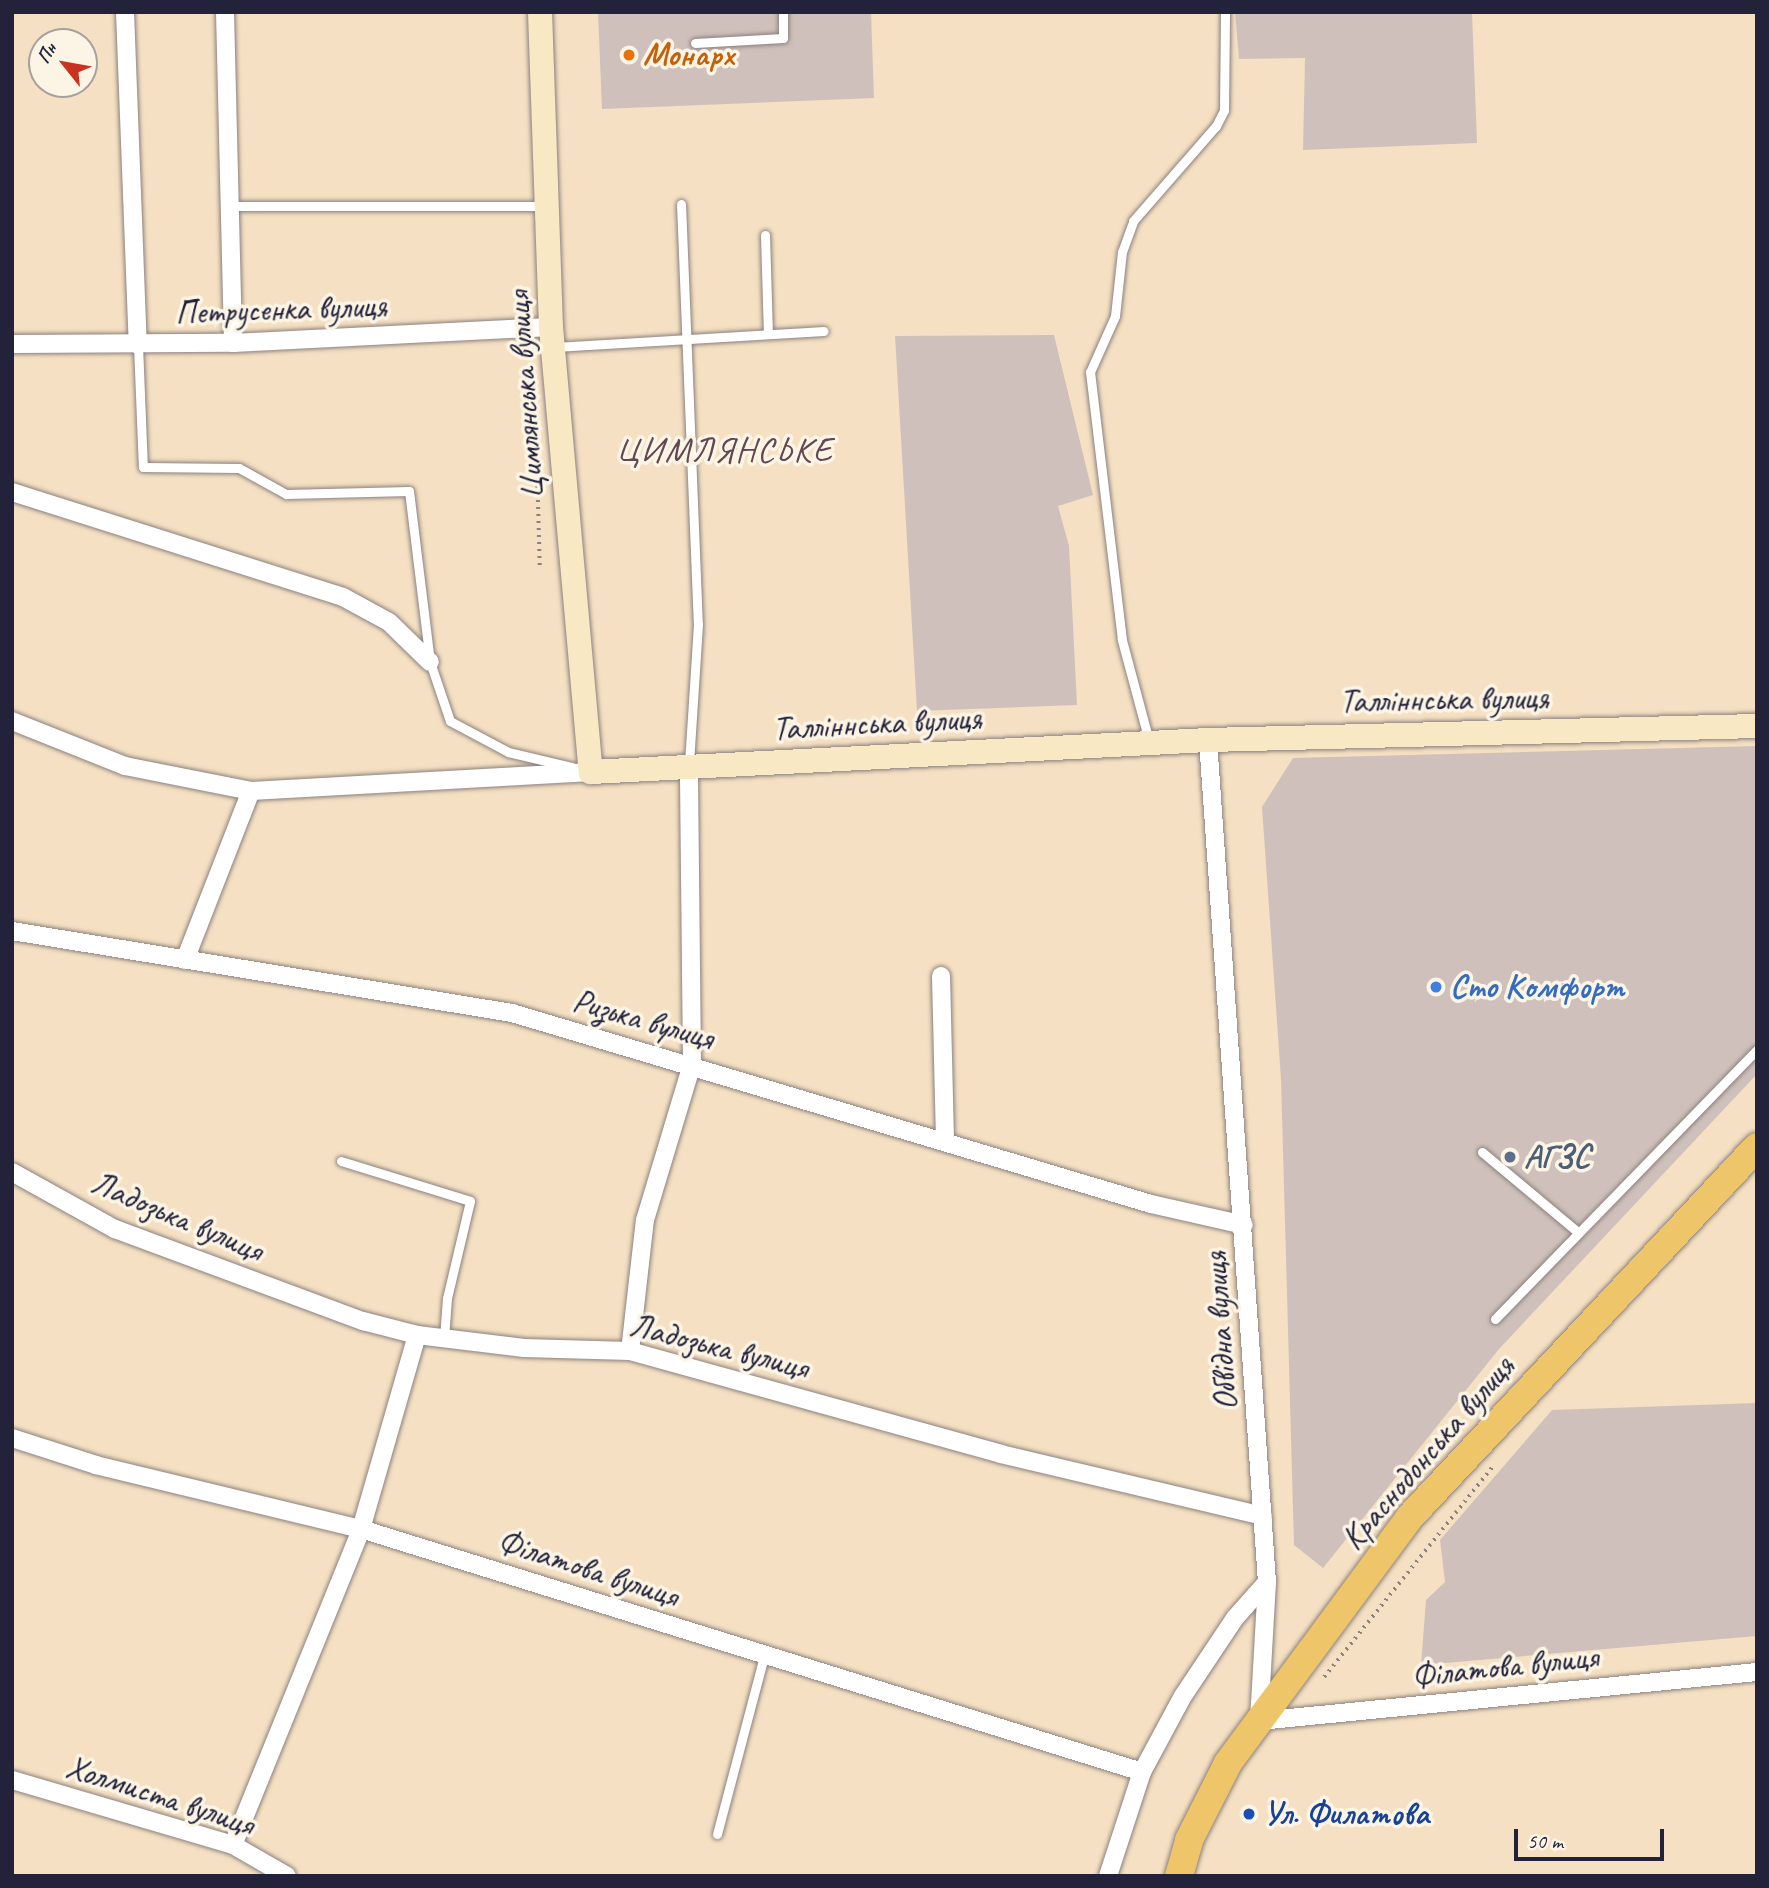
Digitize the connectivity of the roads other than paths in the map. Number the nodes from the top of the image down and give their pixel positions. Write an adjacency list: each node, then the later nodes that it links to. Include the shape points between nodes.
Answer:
1 (125, 12): 17 (street)
2 (225, 12): 8 (street)
3 (540, 12): 9 (street, Цимлянська вулиця)
4 (782, 12): 6 (lane, via 783,38)
5 (1225, 12): 23 (lane, via 1224,110 1133,221 1122,251 1115,316 1090,372 1122,640)
6 (695, 43)
7 (681, 204): 14 (lane)
8 (228, 206): 9 (lane); 15 (street)
9 (547, 206): 13 (street, Цимлянська вулиця)
10 (765, 235): 12 (lane)
11 (824, 331): 12 (lane)
12 (768, 334): 14 (lane)
13 (552, 337): 14 (lane); 15 (street, Петрусенка вулиця); 25 (street, Цимлянська вулиця)
14 (686, 339): 24 (lane, via 698,624)
15 (233, 343): 17 (street, Петрусенка вулиця)
16 (12, 344): 17 (street, Петрусенка вулиця)
17 (138, 345): 19 (lane, via 143,467 239,468 286,494 409,491)
18 (12, 492): 19 (street, via 343,597 389,622)
19 (430, 663): 25 (lane, via 450,722 508,752)
20 (12, 721): 26 (street, Талліннська вулиця, via 125,766)
21 (1757, 726): 22 (street, Талліннська вулиця)
22 (1208, 740): 23 (street, Талліннська вулиця); 37 (street, Обвідна вулиця)
23 (1149, 743): 24 (street, Талліннська вулиця)
24 (689, 767): 25 (street, Талліннська вулиця); 31 (street)
25 (591, 772): 26 (street, Талліннська вулиця)
26 (251, 791): 28 (street)
27 (12, 931): 28 (street, Ризька вулиця)
28 (186, 960): 31 (street, Ризька вулиця, via 512,1013)
29 (941, 976): 32 (street)
30 (1757, 1050): 38 (lane)
31 (692, 1064): 32 (street, Ризька вулиця); 42 (street, via 645,1220)
32 (945, 1142): 37 (street, Ризька вулиця, via 1151,1204)
33 (1757, 1147): 49 (main road, Краснодонська вулиця, via 1410,1517)
34 (1482, 1152): 38 (lane)
35 (341, 1161): 41 (lane, via 470,1201 447,1298)
36 (12, 1172): 40 (street, Ладозька вулиця, via 115,1229 289,1296)
37 (1244, 1225): 44 (street, Обвідна вулиця)
38 (1579, 1233): 39 (lane)
39 (1495, 1320)
40 (417, 1335): 41 (street, Ладозька вулиця); 45 (street)
41 (444, 1338): 42 (street, Ладозька вулиця, via 524,1348)
42 (630, 1351): 44 (street, Ладозька вулиця, via 1001,1454)
43 (12, 1438): 45 (street, Філатова вулиця, via 96,1465)
44 (1263, 1517): 46 (street, Обвідна вулиця)
45 (361, 1529): 47 (street, Філатова вулиця); 53 (street)
46 (1267, 1582): 49 (street, Обвідна вулиця); 50 (street, via 1235,1618 1190,1685)
47 (764, 1656): 50 (street, Філатова вулиця); 52 (lane)
48 (1757, 1672): 49 (street, Філатова вулиця)
49 (1259, 1721): 56 (main road, Краснодонська вулиця, via 1228,1763 1189,1840)
50 (1142, 1772): 55 (street)
51 (12, 1780): 53 (street, Холмиста вулиця)
52 (717, 1834)
53 (233, 1845): 54 (street, Холмиста вулиця)
54 (282, 1875)
55 (1108, 1876)
56 (1179, 1876)

